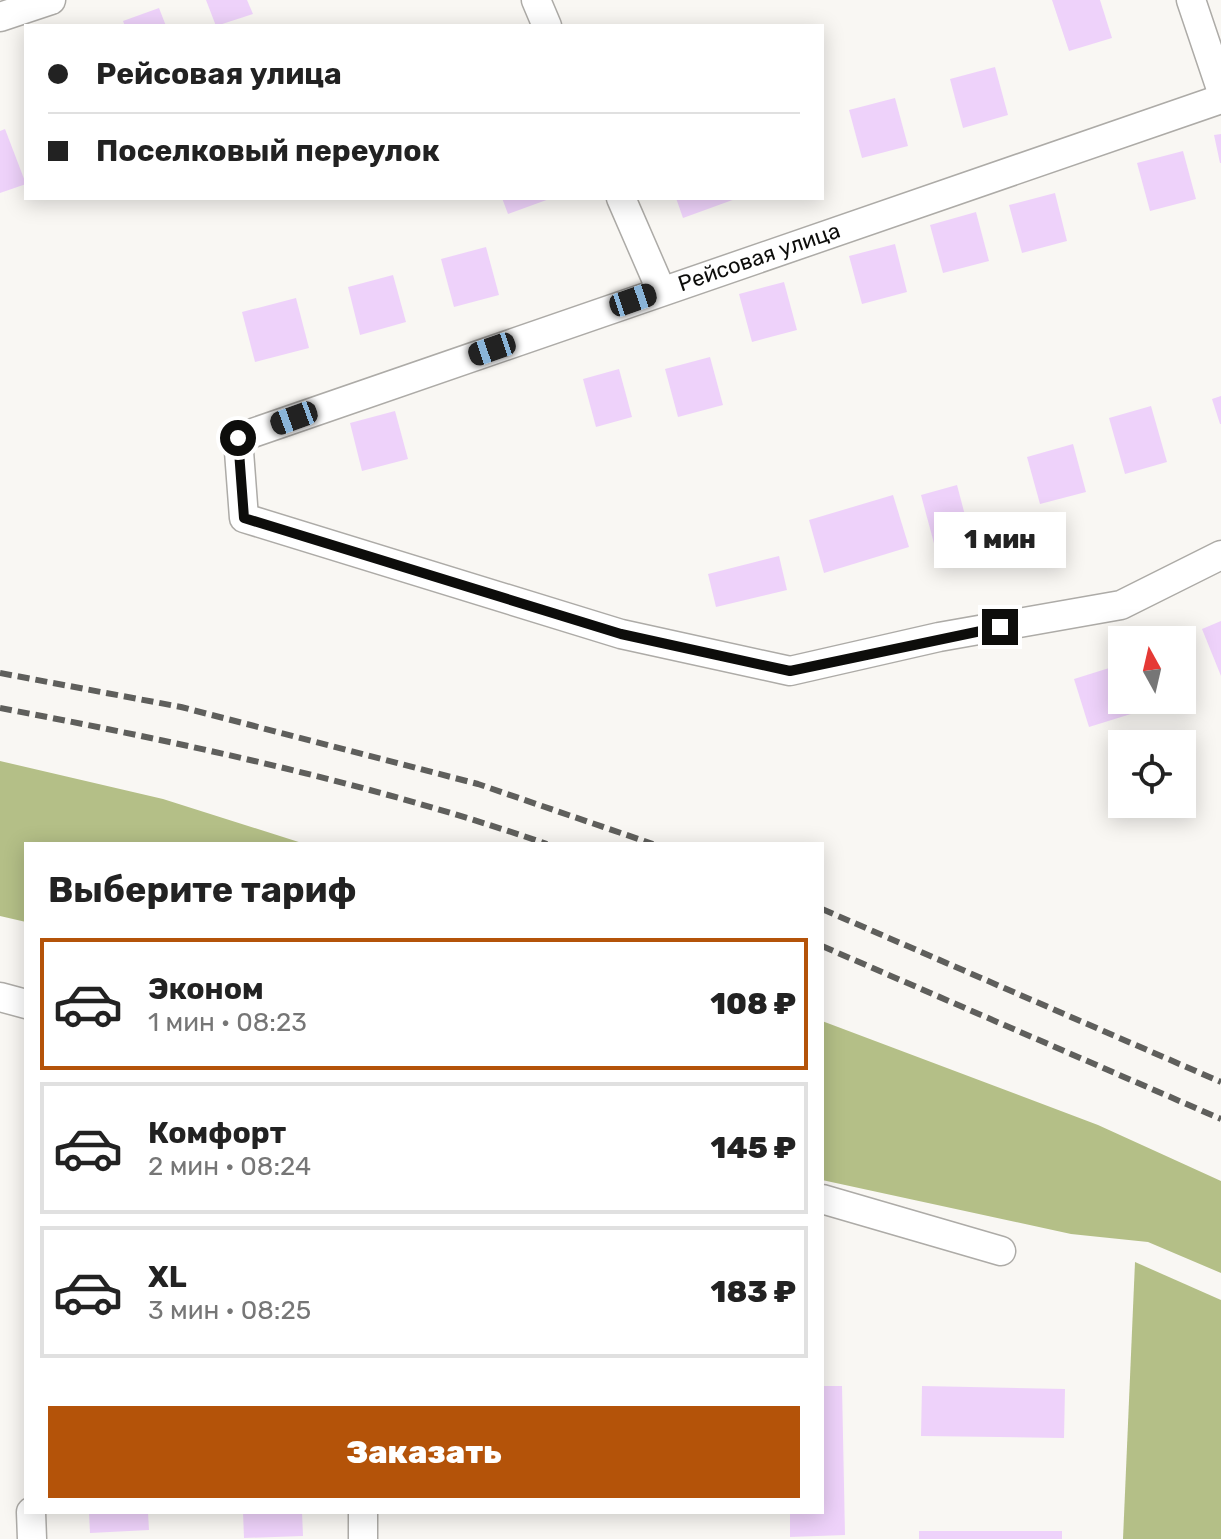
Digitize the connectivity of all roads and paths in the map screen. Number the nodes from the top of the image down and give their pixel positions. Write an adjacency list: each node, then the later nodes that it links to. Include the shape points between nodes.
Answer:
1 (51, 0): 4 (street)
2 (536, 0): 5 (street)
3 (1191, 0): 6 (street)
4 (0, 17)
5 (546, 24)
6 (1221, 89)
7 (1221, 99): 9 (street, Рейсовая улица)
8 (622, 200): 9 (street)
9 (661, 290): 10 (street, Рейсовая улица, via 238,438 244,518 621,634 790,671 939,637 1121,605)
10 (1221, 555)
11 (0, 997): 12 (street)
12 (24, 1003)
13 (824, 1200): 14 (street)
14 (1001, 1251)
15 (31, 1514): 17 (street)
16 (363, 1514): 18 (street)
17 (32, 1539)
18 (363, 1539)

